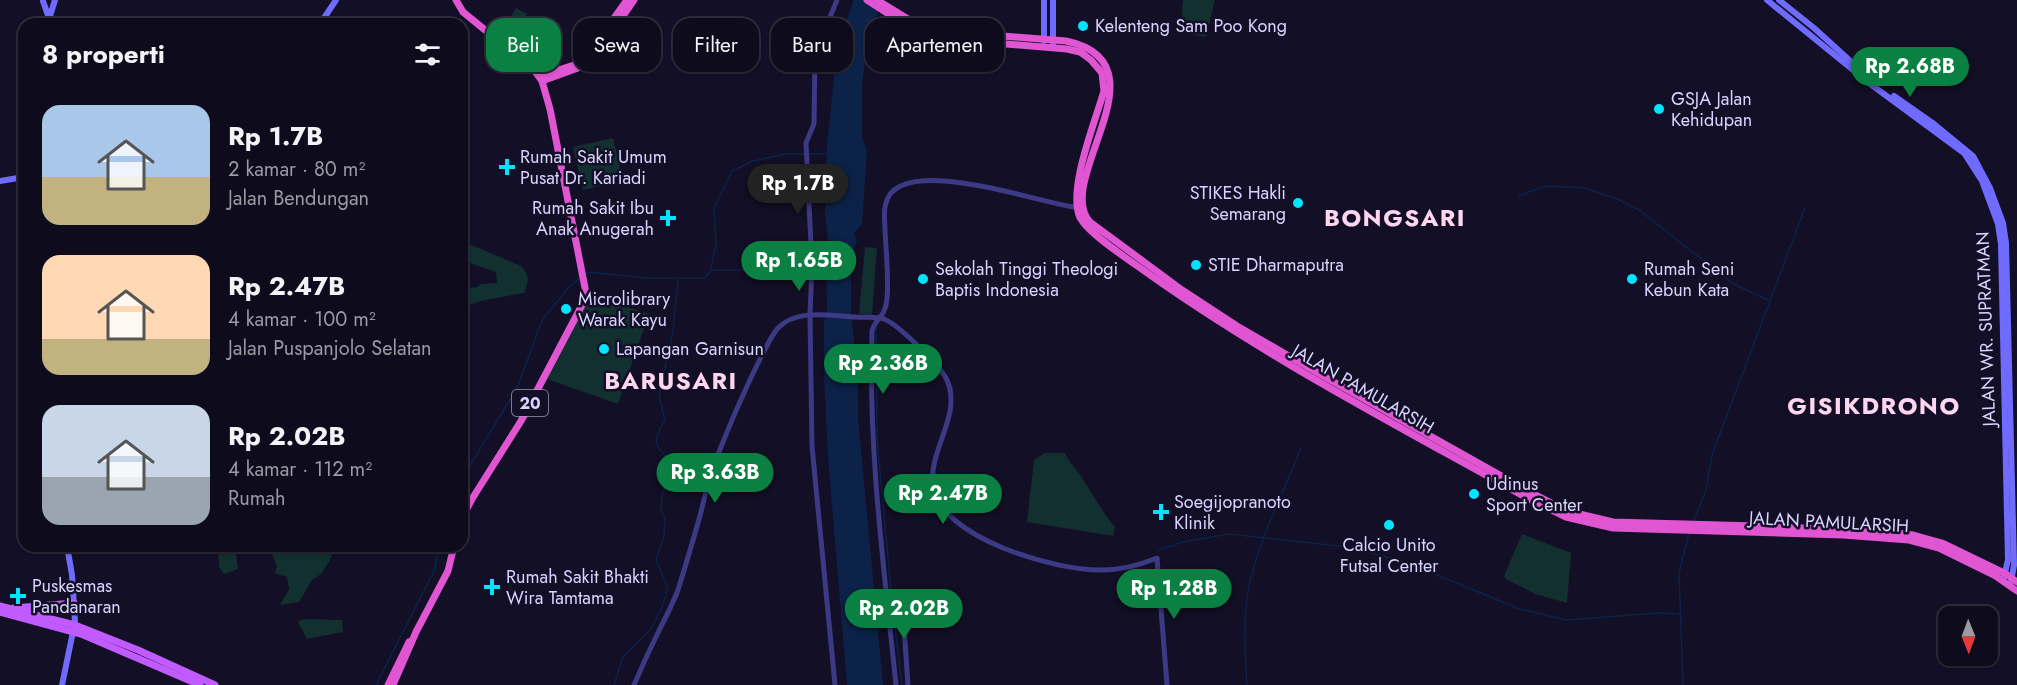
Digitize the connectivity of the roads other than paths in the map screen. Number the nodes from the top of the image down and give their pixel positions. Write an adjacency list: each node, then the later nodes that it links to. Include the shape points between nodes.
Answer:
1 (44, 0): 15 (main road)
2 (55, 0): 15 (main road)
3 (456, 0): 22 (highway, via 463,12)
4 (627, 0): 17 (highway)
5 (634, 0): 18 (highway)
6 (837, 0): 27 (street, via 815,54 814,124 806,143)
7 (867, 0): 14 (highway)
8 (877, 0): 14 (highway)
9 (1044, 0): 19 (main road)
10 (1053, 0): 20 (main road)
11 (1767, 0): 26 (main road, JALAN WR. SUPRATMAN, via 1964,153 1982,181 1998,224)
12 (1779, 0): 26 (main road, JALAN WR. SUPRATMAN, via 1873,81 1973,156 2003,223)
13 (333, 1): 16 (main road)
14 (894, 15): 19 (highway, via 912,30)
15 (50, 16)
16 (323, 18)
17 (618, 18)
18 (619, 18)
19 (1044, 44): 20 (highway)
20 (1053, 44): 25 (highway, via 1080,52 1103,76 1104,91 1076,189)
21 (573, 69): 22 (highway)
22 (541, 79): 29 (highway, 20, via 585,296 521,421)
23 (18, 178): 24 (main road)
24 (0, 181)
25 (1080, 208): 28 (street, via 965,184 926,180 907,183 890,195 885,204 887,296); 32 (highway, JALAN PAMULARSIH, via 1080,219 1088,227 1144,271 1230,329 1548,509 1598,526 1909,540)
26 (2005, 287): 32 (main road, JALAN WR. SUPRATMAN)
27 (814, 315): 28 (street); 46 (street, via 780,327 753,374 713,467 674,601); 47 (street, via 812,446)
28 (881, 318): 34 (street, via 872,331 871,391); 50 (street, via 895,326 936,365 949,386 948,418 932,473 936,498 948,514 994,544 1046,562 1101,570 1130,567 1157,558)
29 (468, 507)
30 (68, 552): 35 (main road)
31 (452, 552): 40 (highway, via 448,570)
32 (2010, 580): 33 (highway, JALAN PAMULARSIH)
33 (2017, 591)
34 (889, 597): 48 (street); 49 (street, via 903,596)
35 (74, 603): 37 (main road); 39 (main road)
36 (0, 606): 37 (main road)
37 (8, 608): 39 (main road)
38 (0, 612): 39 (main road)
39 (74, 628): 41 (main road); 42 (main road); 43 (main road, via 138,650)
40 (416, 632): 44 (highway); 45 (highway)
41 (62, 685)
42 (200, 685)
43 (215, 685)
44 (387, 685)
45 (393, 685)
46 (634, 685)
47 (835, 685)
48 (896, 685)
49 (908, 685)
50 (1167, 685)

